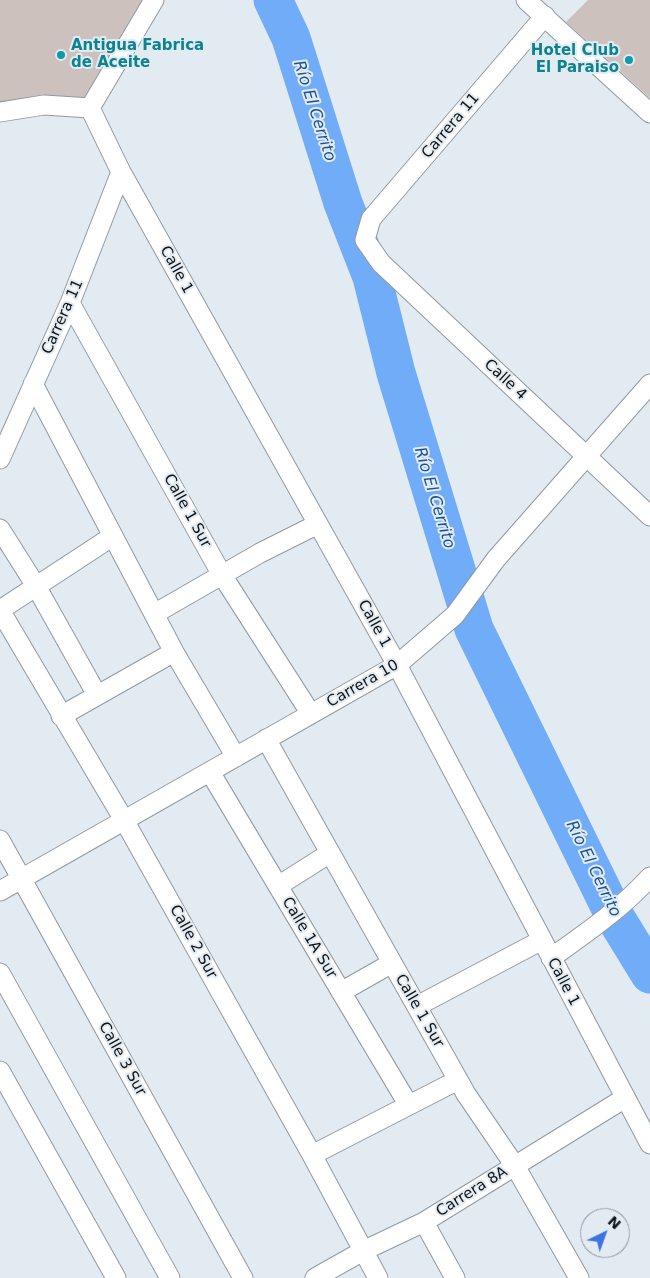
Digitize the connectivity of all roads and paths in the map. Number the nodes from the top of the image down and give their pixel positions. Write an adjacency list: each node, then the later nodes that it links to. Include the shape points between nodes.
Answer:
1 (154, 0): 4 (street)
2 (526, 0): 3 (street)
3 (545, 16): 6 (street); 8 (street, Carrera 11, via 371,220)
4 (90, 108): 5 (street, via 44,105); 7 (street, Calle 1)
5 (0, 112)
6 (650, 113)
7 (121, 172): 9 (street, Carrera 11); 15 (street, Calle 1)
8 (365, 240): 12 (street, Calle 4, via 381,263)
9 (70, 304): 10 (street, Carrera 11); 18 (street, Calle 1 Sur)
10 (33, 384): 13 (street, Carrera 11); 17 (street)
11 (650, 384): 12 (street, Carrera 10)
12 (587, 457): 14 (street, Calle 4); 23 (street, Carrera 10, via 496,559 455,615)
13 (0, 459)
14 (650, 516)
15 (318, 524): 18 (street); 23 (street, Calle 1)
16 (0, 529): 19 (street)
17 (113, 536): 19 (street); 21 (street)
18 (222, 575): 21 (street); 25 (street, Calle 1 Sur)
19 (36, 586): 20 (street); 24 (street)
20 (0, 610): 26 (street, Calle 2 Sur)
21 (154, 614): 22 (street)
22 (174, 652): 24 (street); 28 (street)
23 (397, 665): 25 (street, Carrera 10); 37 (street, Calle 1)
24 (97, 695): 26 (street)
25 (311, 714): 27 (street, Carrera 10)
26 (61, 716): 30 (street, Calle 2 Sur)
27 (266, 739): 28 (street, Carrera 10); 32 (street, Calle 1 Sur)
28 (236, 757): 29 (street, Carrera 10)
29 (210, 772): 30 (street, Carrera 10); 35 (street, Calle 1A Sur)
30 (124, 820): 33 (street, Carrera 10); 48 (street, Calle 2 Sur)
31 (0, 840): 33 (street, Calle 3 Sur)
32 (330, 853): 35 (street); 39 (street, Calle 1 Sur)
33 (22, 878): 36 (street, Carrera 10); 54 (street, Calle 3 Sur)
34 (650, 878): 38 (street, via 602,922)
35 (278, 886): 41 (street, Calle 1A Sur)
36 (0, 891)
37 (542, 940): 38 (street, Calle 1); 42 (street)
38 (551, 958): 45 (street, Calle 1)
39 (392, 963): 41 (street); 42 (street, Calle 1 Sur)
40 (0, 973): 53 (street)
41 (341, 992): 46 (street, Calle 1A Sur)
42 (417, 1006): 44 (street, Calle 1 Sur)
43 (0, 1071): 52 (street)
44 (462, 1087): 46 (street); 49 (street, Calle 1 Sur)
45 (625, 1098): 47 (street, Calle 1); 49 (street, Carrera 8A)
46 (408, 1104): 48 (street)
47 (650, 1144)
48 (312, 1155): 51 (street, Calle 2 Sur)
49 (515, 1166): 50 (street, Carrera 8A); 58 (street, Calle 1 Sur)
50 (424, 1222): 51 (street, Carrera 8A); 57 (street)
51 (363, 1251): 55 (street, Carrera 8A); 56 (street, Calle 2 Sur)
52 (116, 1278)
53 (170, 1278)
54 (243, 1278)
55 (314, 1278)
56 (378, 1278)
57 (455, 1278)
58 (579, 1278)

